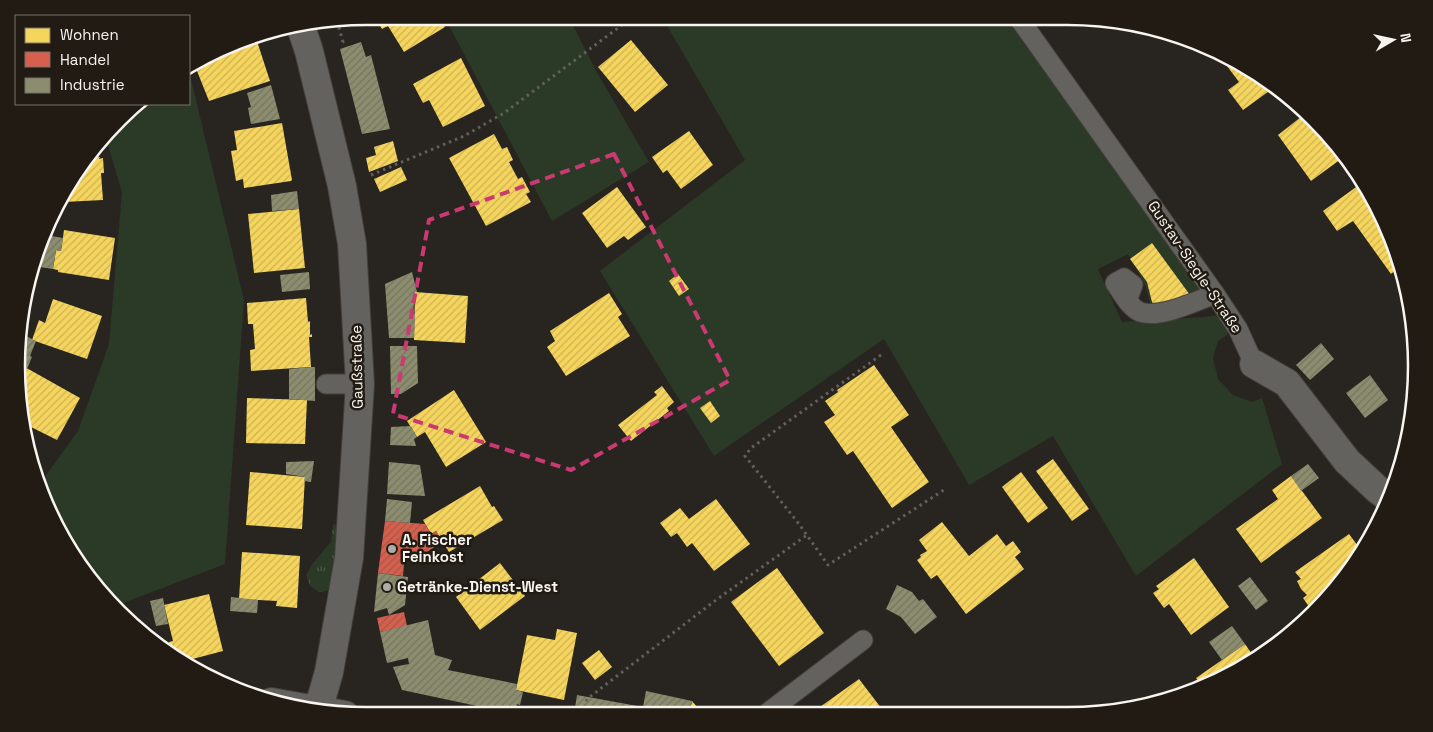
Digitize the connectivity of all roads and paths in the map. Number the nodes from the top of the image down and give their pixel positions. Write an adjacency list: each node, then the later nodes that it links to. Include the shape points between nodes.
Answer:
1 (622, 25): 6 (path, via 504,113 464,136)
2 (1024, 25): 7 (lane, Gustav-Siegle-Straße)
3 (339, 26): 5 (path)
4 (302, 31): 6 (street, Gaußstraße)
5 (343, 42)
6 (342, 186): 12 (street, Gaußstraße, via 352,244)
7 (1215, 294): 8 (lane, via 1158,314 1140,312); 10 (lane, Gustav-Siegle-Straße, via 1238,329)
8 (1127, 301)
9 (881, 355): 15 (path, via 751,448 745,456)
10 (1254, 364): 14 (street, Gustav-Siegle-Straße, via 1288,383 1347,461)
11 (326, 384): 12 (lane)
12 (360, 384): 17 (street, Gaußstraße, via 349,558 329,672)
13 (947, 488): 15 (path, via 828,565)
14 (1383, 494)
15 (807, 535): 18 (path, via 587,699)
16 (863, 640): 19 (lane)
17 (320, 704)
18 (585, 707)
19 (775, 707)

